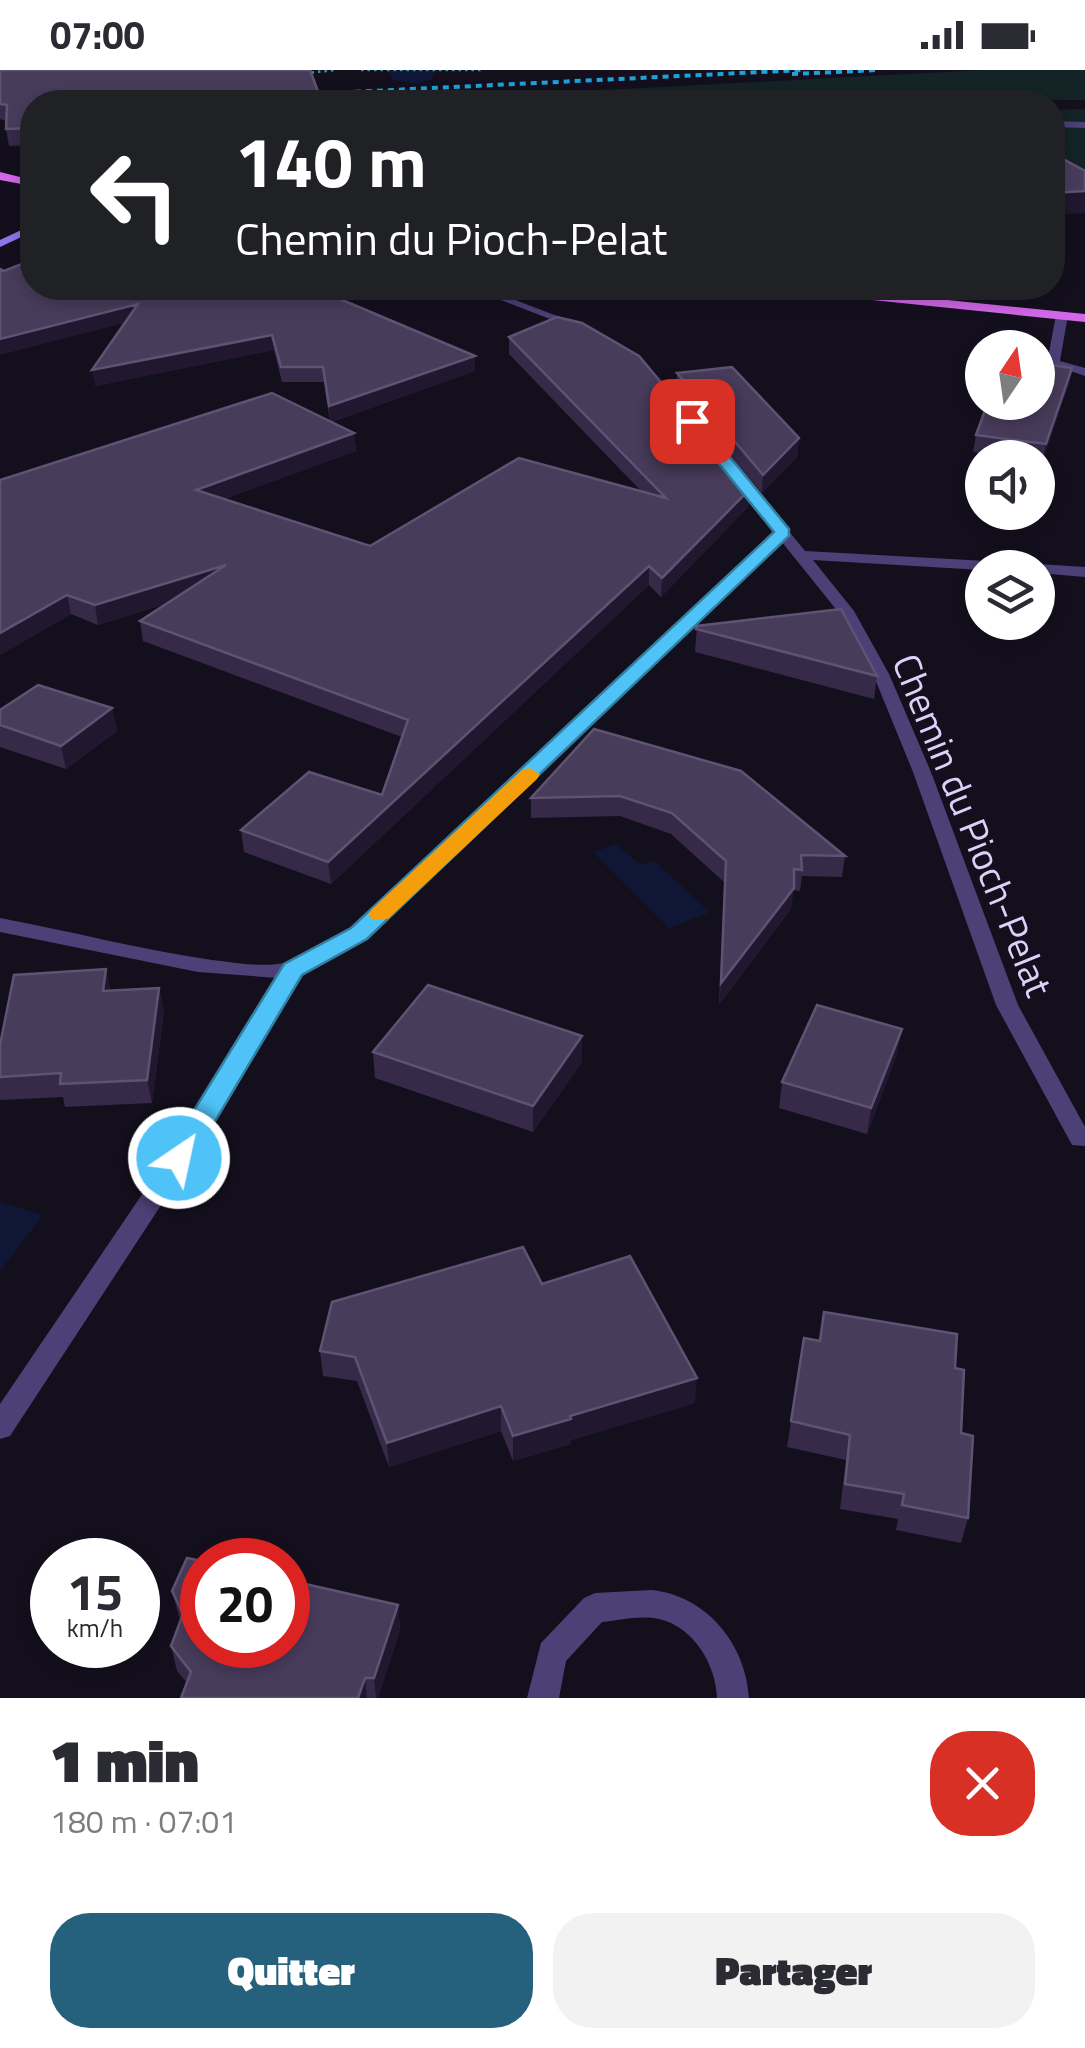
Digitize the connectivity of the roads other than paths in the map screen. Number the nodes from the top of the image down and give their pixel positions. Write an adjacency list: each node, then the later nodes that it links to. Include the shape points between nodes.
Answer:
1 (0, 162): 2 (main road)
2 (16, 165)
3 (506, 300): 9 (street)
4 (913, 300): 7 (main road)
5 (996, 300): 6 (main road)
6 (1085, 309)
7 (1062, 315): 8 (main road); 10 (street, via 1053,363)
8 (1085, 318)
9 (599, 336)
10 (1085, 372)
11 (725, 462): 12 (street, Chemin du Pioch-Pelat)
12 (783, 532): 13 (street, Chemin du Pioch-Pelat); 18 (street, via 359,933)
13 (804, 555): 14 (street); 19 (street, Chemin du Pioch-Pelat, via 881,674 1007,1005)
14 (965, 565)
15 (1055, 569): 16 (street)
16 (1085, 572)
17 (0, 925): 18 (street, via 212,966)
18 (293, 970): 20 (street, via 212,1110)
19 (1080, 1139)
20 (5, 1411)
21 (543, 1698): 22 (street, via 552,1654 595,1608 665,1606 710,1633 734,1678)
22 (733, 1698)

